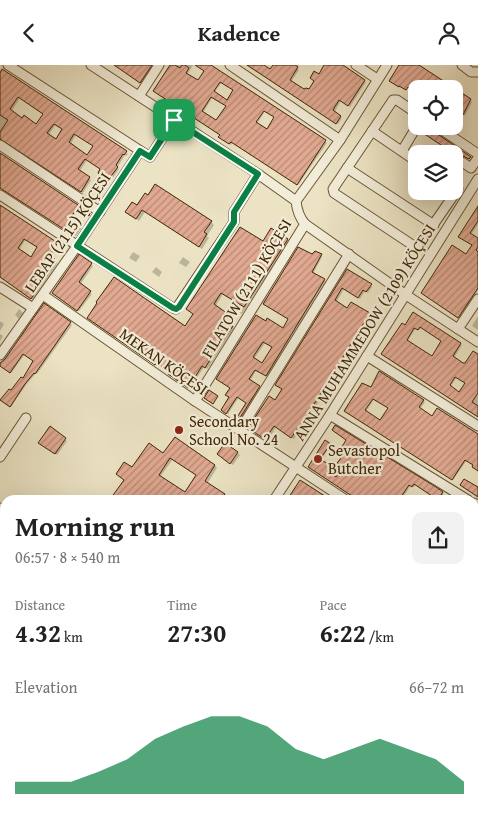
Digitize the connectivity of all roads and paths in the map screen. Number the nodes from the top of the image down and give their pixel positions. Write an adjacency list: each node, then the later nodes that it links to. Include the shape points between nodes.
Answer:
1 (8, 65): 18 (street)
2 (91, 65): 10 (street)
3 (160, 65): 10 (street)
4 (230, 65): 16 (street)
5 (356, 65): 9 (street)
6 (387, 65): 9 (street, FILATOW (2111) KÖÇESI)
7 (462, 65): 8 (street)
8 (478, 73)
9 (377, 79): 16 (street, FILATOW (2111) KÖÇESI)
10 (139, 96): 12 (street)
11 (408, 108): 13 (street, via 394,99)
12 (174, 120): 18 (street, via 150,157); 25 (street)
13 (372, 131): 19 (street); 24 (street)
14 (412, 135): 19 (street)
15 (450, 135): 20 (street)
16 (340, 140): 31 (street, FILATOW (2111) KÖÇESI)
17 (0, 145): 32 (street)
18 (140, 151): 32 (street, LEBAP (2115) KÖÇESI)
19 (402, 151): 21 (street)
20 (478, 154)
21 (408, 155)
22 (478, 158): 23 (street, via 471,168)
23 (463, 163)
24 (347, 168): 34 (street); 34 (street, via 333,189 334,193 415,247 419,247)
25 (258, 174): 31 (street); 35 (street, via 234,212 234,222 176,309)
26 (478, 179): 29 (street, ANNA MUHAMMEDOW (2109) KÖÇESI)
27 (463, 193): 29 (street)
28 (0, 195): 35 (street)
29 (468, 196): 39 (street, ANNA MUHAMMEDOW (2109) KÖÇESI)
30 (449, 200): 34 (street)
31 (296, 201): 33 (street, FILATOW (2111) KÖÇESI)
32 (100, 212): 35 (street, LEBAP (2115) KÖÇESI)
33 (305, 224): 36 (street); 46 (street, FILATOW (2111) KÖÇESI)
34 (434, 225)
35 (77, 246): 38 (street, LEBAP (2115) KÖÇESI)
36 (349, 254): 39 (street); 50 (street)
37 (0, 287): 41 (street)
38 (43, 295): 41 (street, LEBAP (2115) KÖÇESI); 46 (street, MEKAN KÖÇESI)
39 (406, 295): 42 (street); 45 (street, ANNA MUHAMMEDOW (2109) KÖÇESI)
40 (478, 299): 42 (street)
41 (33, 308): 44 (street, LEBAP (2115) KÖÇESI)
42 (458, 329): 43 (street)
43 (478, 342)
44 (0, 355)
45 (367, 356): 47 (street, ANNA MUHAMMEDOW (2109) KÖÇESI); 49 (street)
46 (195, 401): 50 (street, MEKAN KÖÇESI)
47 (330, 415): 52 (street, ANNA MUHAMMEDOW (2109) KÖÇESI); 55 (street)
48 (26, 418): 51 (street)
49 (478, 426)
50 (240, 430): 52 (street, MEKAN KÖÇESI)
51 (0, 457)
52 (296, 467): 53 (street, ANNA MUHAMMEDOW (2109) KÖÇESI); 54 (street, MEKAN KÖÇESI)
53 (277, 495)
54 (338, 495)
55 (460, 495)

